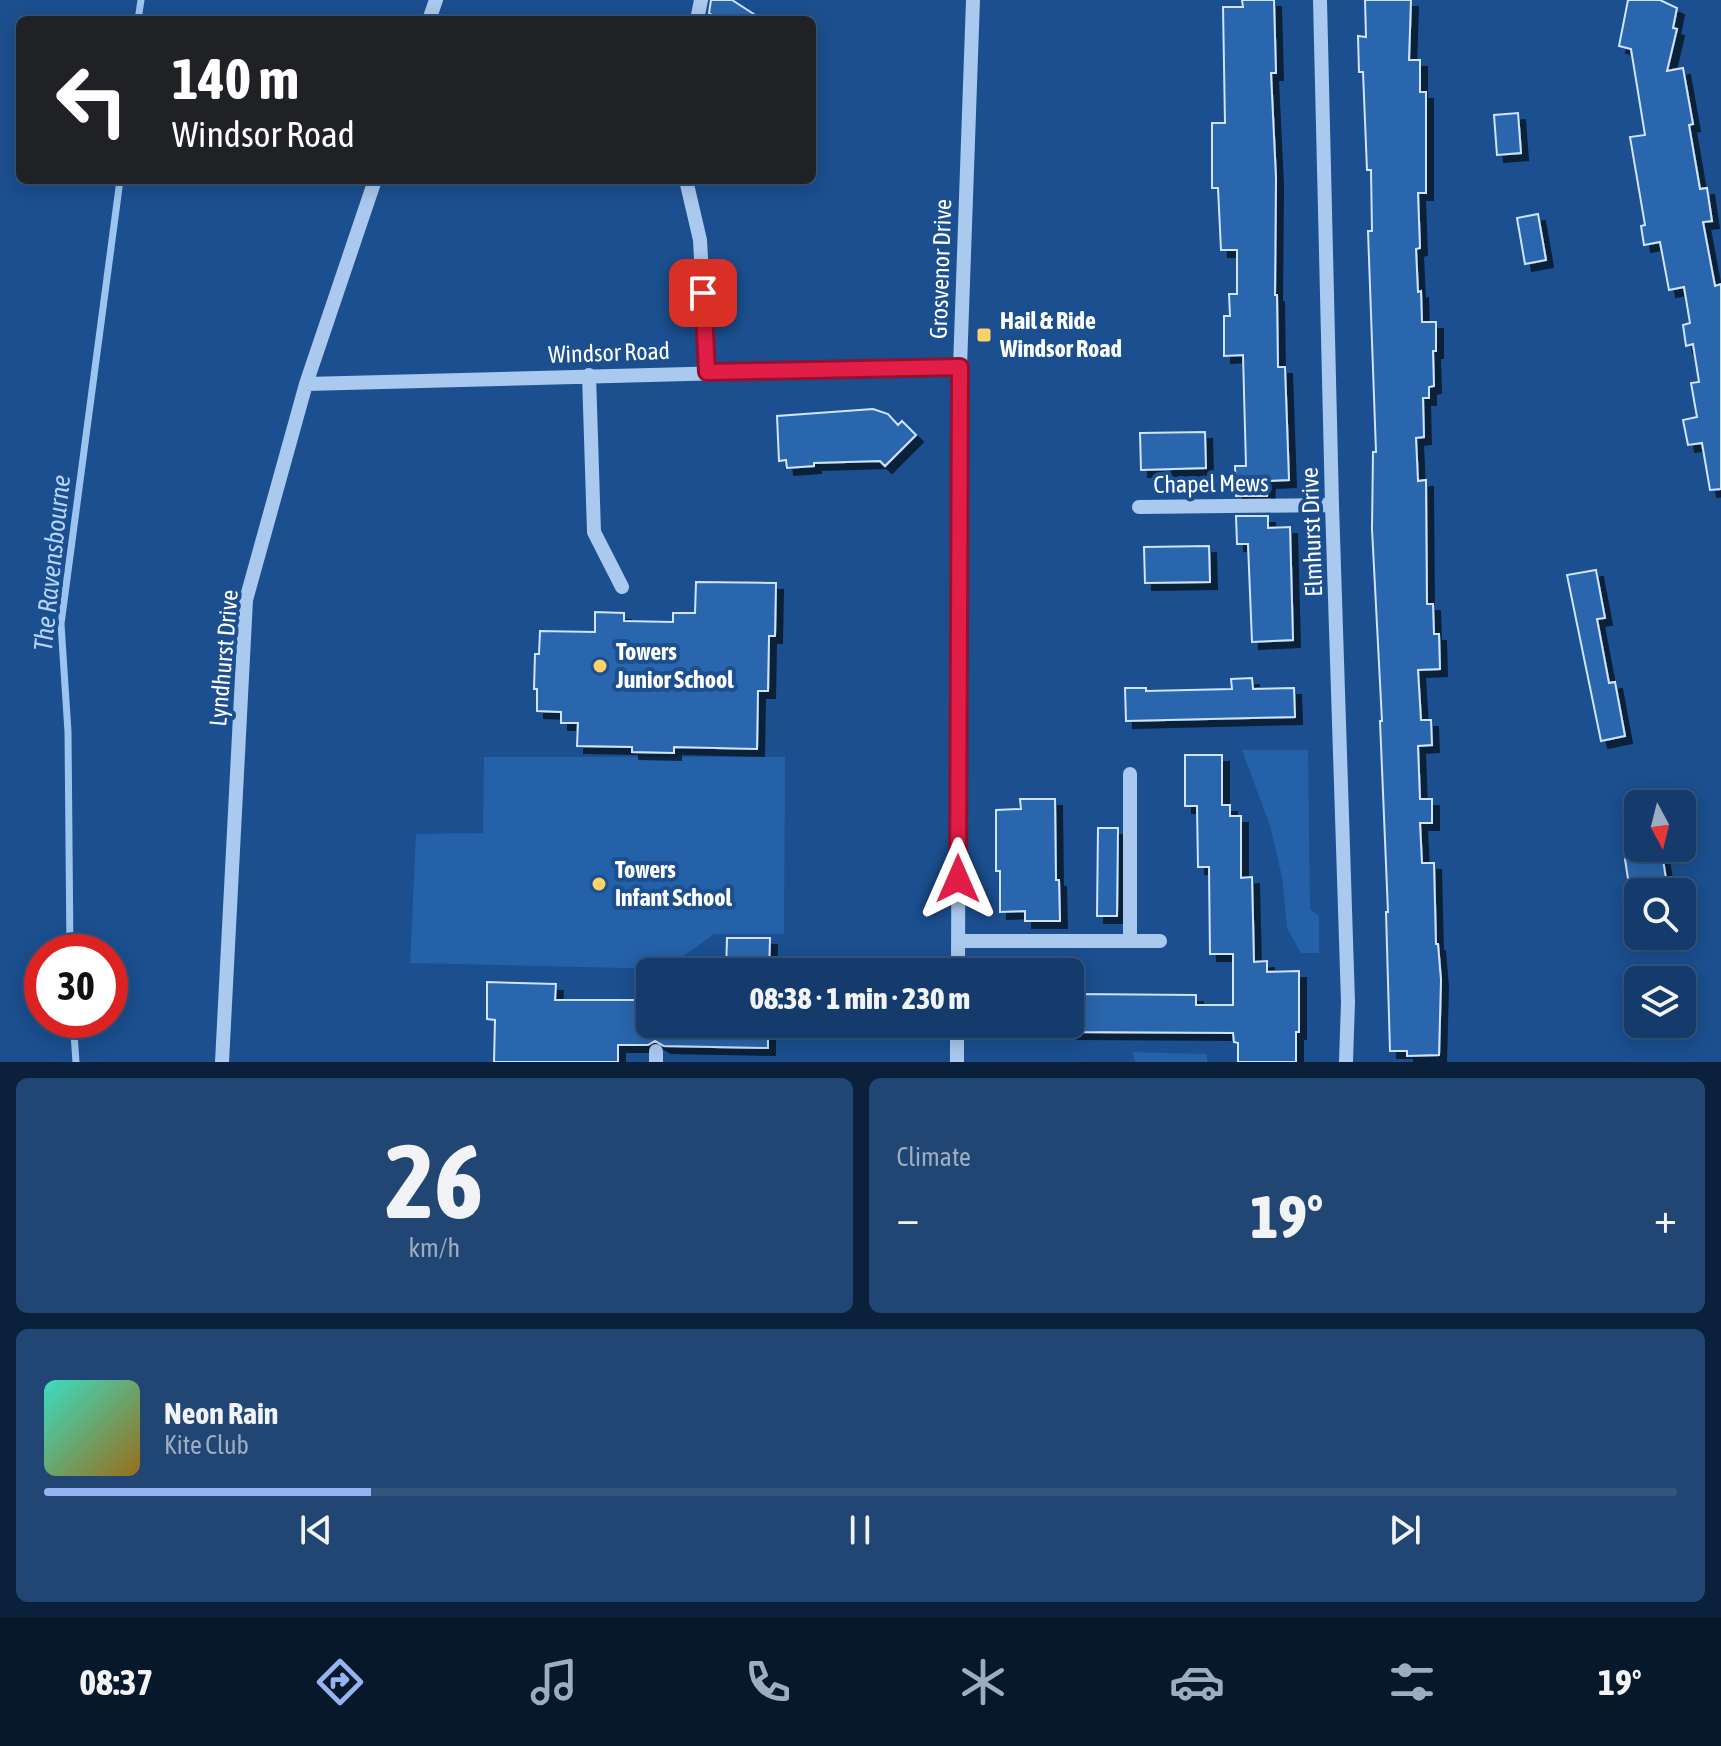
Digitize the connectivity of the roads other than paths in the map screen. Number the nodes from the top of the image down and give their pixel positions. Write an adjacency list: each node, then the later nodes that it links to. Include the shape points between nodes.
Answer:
1 (973, 0): 5 (street, Grosvenor Drive)
2 (1320, 0): 9 (street, Elmhurst Drive)
3 (374, 184): 8 (street, Lyndhurst Drive)
4 (687, 184): 6 (street, via 700,240)
5 (960, 367): 6 (street, Windsor Road); 13 (street, Grosvenor Drive)
6 (707, 372): 7 (street, Windsor Road)
7 (589, 375): 8 (street, Windsor Road); 11 (street, via 594,532)
8 (306, 384): 18 (street, Lyndhurst Drive, via 246,600)
9 (1332, 505): 10 (street, Chapel Mews); 20 (street, Elmhurst Drive)
10 (1139, 507)
11 (622, 587)
12 (1130, 774): 14 (street)
13 (958, 941): 14 (street); 16 (street, Grosvenor Drive)
14 (1130, 941): 15 (street)
15 (1160, 941)
16 (958, 958)
17 (957, 1038): 19 (street)
18 (222, 1062)
19 (957, 1062)
20 (1346, 1062)

